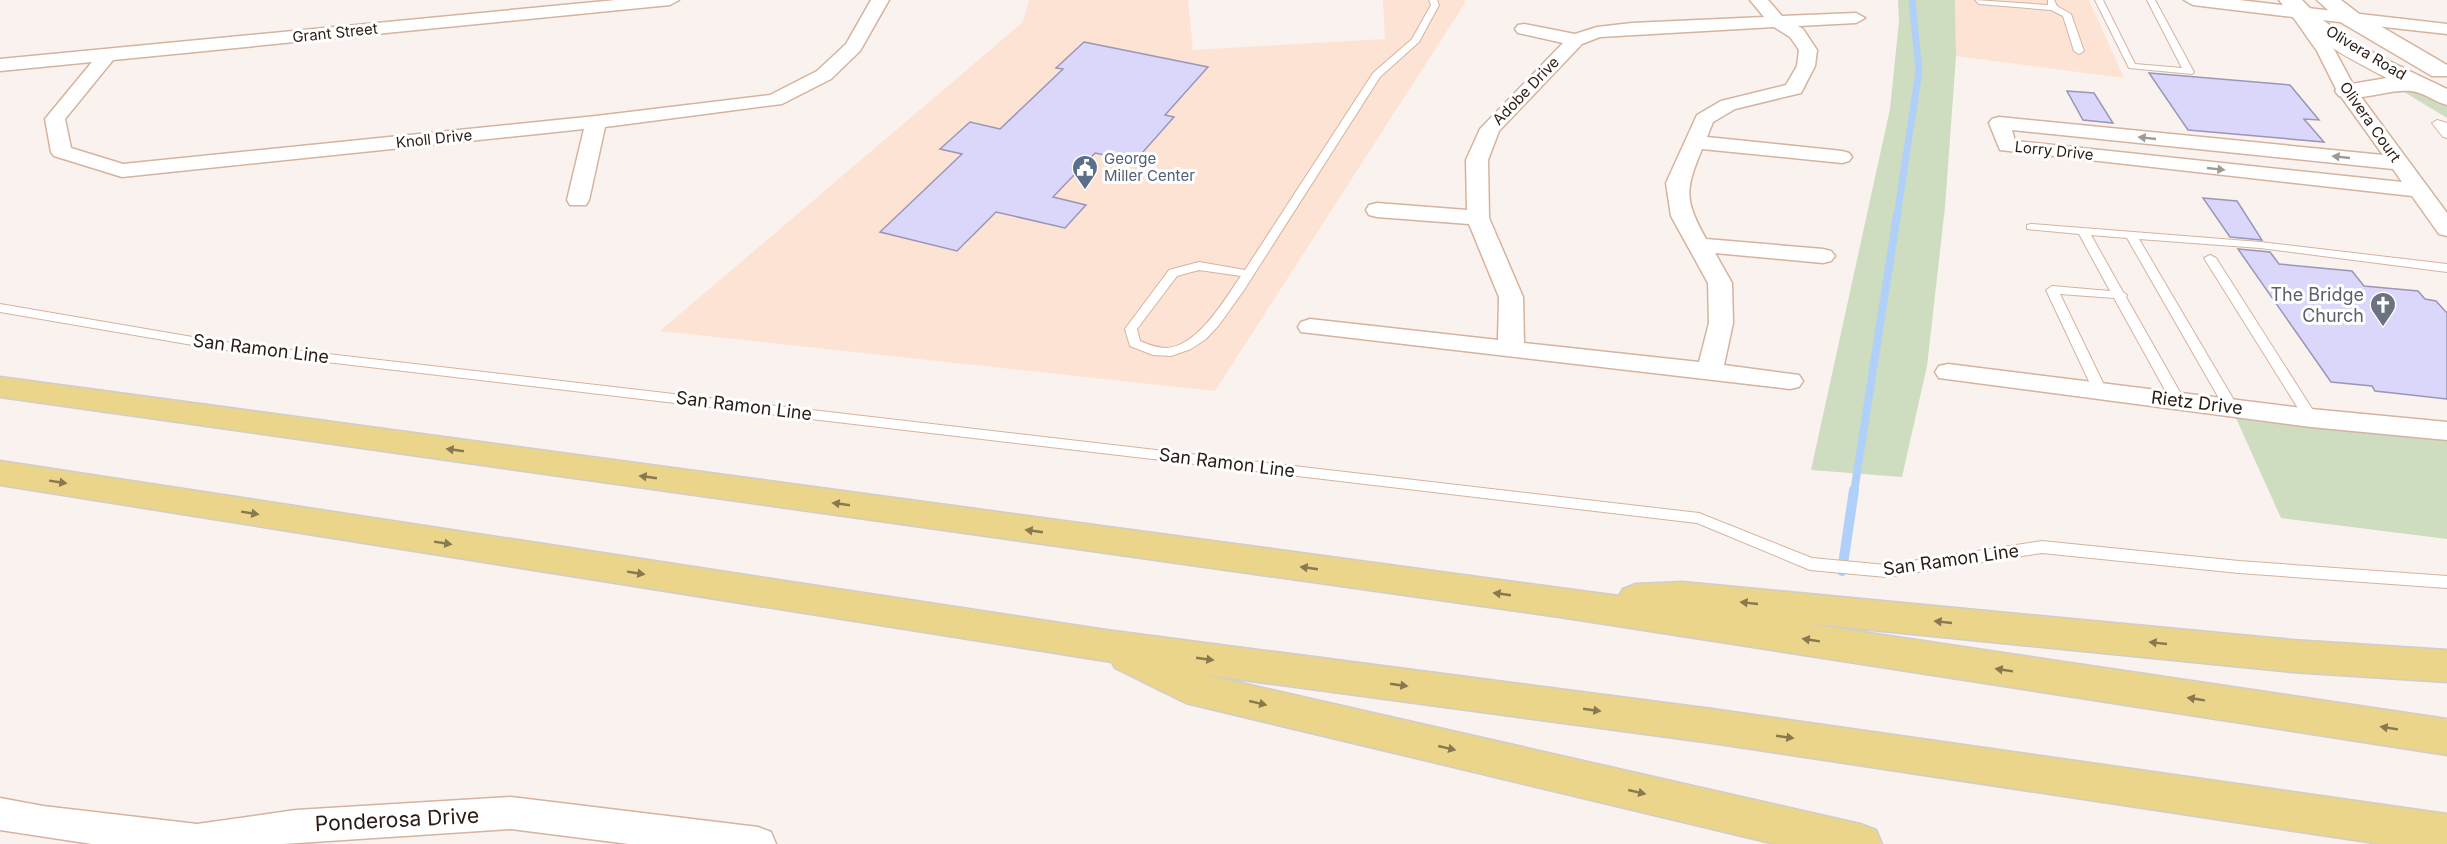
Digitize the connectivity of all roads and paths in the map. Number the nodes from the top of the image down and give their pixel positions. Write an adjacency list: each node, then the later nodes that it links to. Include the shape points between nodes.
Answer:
1 (670, 0): 19 (street, Grant Street)
2 (880, 0): 25 (street, Knoll Drive, via 853,47 824,75 775,100)
3 (1433, 0): 43 (lane, via 1435,5 1416,40 1376,75)
4 (1759, 0): 14 (street)
5 (2099, 0): 6 (lane, via 2132,66 2189,72)
6 (2151, 0)
7 (2193, 0): 11 (street)
8 (2328, 0): 13 (street, Olivera Road)
9 (1979, 1): 10 (lane)
10 (2052, 4): 18 (lane, via 2067,14)
11 (2294, 6): 13 (street); 21 (street, Olivera Road, via 2367,58); 23 (street, Olivera Court, via 2326,51)
12 (1856, 18): 14 (street, Adobe Drive)
13 (2350, 18): 15 (street); 21 (street, Olivera Road)
14 (1777, 21): 17 (street, Adobe Drive, via 1632,28 1597,32); 28 (street, via 1797,33 1808,50 1806,66 1794,89 1728,105 1704,120)
15 (2439, 28): 21 (street, via 2411,45)
16 (1524, 29): 17 (street, Adobe Drive)
17 (1576, 40): 34 (street, Adobe Drive, via 1490,129 1477,160)
18 (2079, 51)
19 (107, 55): 20 (street, Grant Street); 25 (street, Knoll Drive, via 56,119 61,152 122,171)
20 (0, 65)
21 (2420, 73): 22 (street, Olivera Road); 23 (street, via 2391,84); 24 (street, Olivera Road)
22 (2447, 74)
23 (2347, 91): 30 (street, Olivera Court)
24 (2447, 98)
25 (596, 122): 32 (street)
26 (2447, 127): 27 (lane, via 2437,123)
27 (2447, 135)
28 (1696, 142): 29 (street); 39 (street, via 1677,183 1682,216)
29 (1842, 157)
30 (2399, 163): 31 (street, Olivera Court); 31 (street, Lorry Drive, one-way to 31, via 1999,123 2007,146)
31 (2419, 190): 35 (street, Olivera Court)
32 (578, 200)
33 (1377, 210): 34 (street)
34 (1478, 218): 47 (street, Adobe Drive, via 1511,297)
35 (2444, 221)
36 (2031, 227): 37 (lane)
37 (2083, 231): 38 (lane); 44 (lane)
38 (2131, 235): 42 (lane, via 2260,245); 54 (lane)
39 (1700, 245): 40 (street); 48 (street, via 1720,283 1721,323)
40 (1823, 256)
41 (2210, 258): 55 (lane)
42 (2447, 268)
43 (1248, 274): 43 (lane, via 1197,343 1177,352 1148,352 1134,343 1131,329 1173,273 1199,266)
44 (2121, 295): 52 (lane, via 2052,290); 53 (lane)
45 (0, 308): 58 (lane, San Ramon Line, via 216,345 1699,518 1810,564 1886,571 2042,547)
46 (1310, 327): 47 (street)
47 (1511, 350): 48 (street)
48 (1709, 372): 50 (street)
49 (1948, 372): 52 (street, Rietz Drive)
50 (1790, 381)
51 (0, 387): 59 (highway, one-way to 51)
52 (2100, 390): 53 (street, Rietz Drive)
53 (2178, 401): 54 (street, Rietz Drive)
54 (2231, 407): 55 (street, Rietz Drive)
55 (2311, 418): 56 (street, Rietz Drive)
56 (2447, 431)
57 (0, 474): 60 (highway, one-way to 60)
58 (2447, 582)
59 (1560, 602): 61 (highway, one-way to 59, via 1682,597); 64 (highway, one-way to 59)
60 (1106, 646): 66 (highway, one-way to 66, via 1712,726); 69 (highway, one-way to 69, via 1186,687)
61 (2292, 656): 62 (highway); 63 (highway)
62 (2447, 666)
63 (2447, 677)
64 (2447, 737)
65 (0, 814): 67 (street, Ponderosa Drive)
66 (2447, 834)
67 (195, 842): 68 (street, Ponderosa Drive, via 296,826 511,813)
68 (747, 843)
69 (1860, 844)

